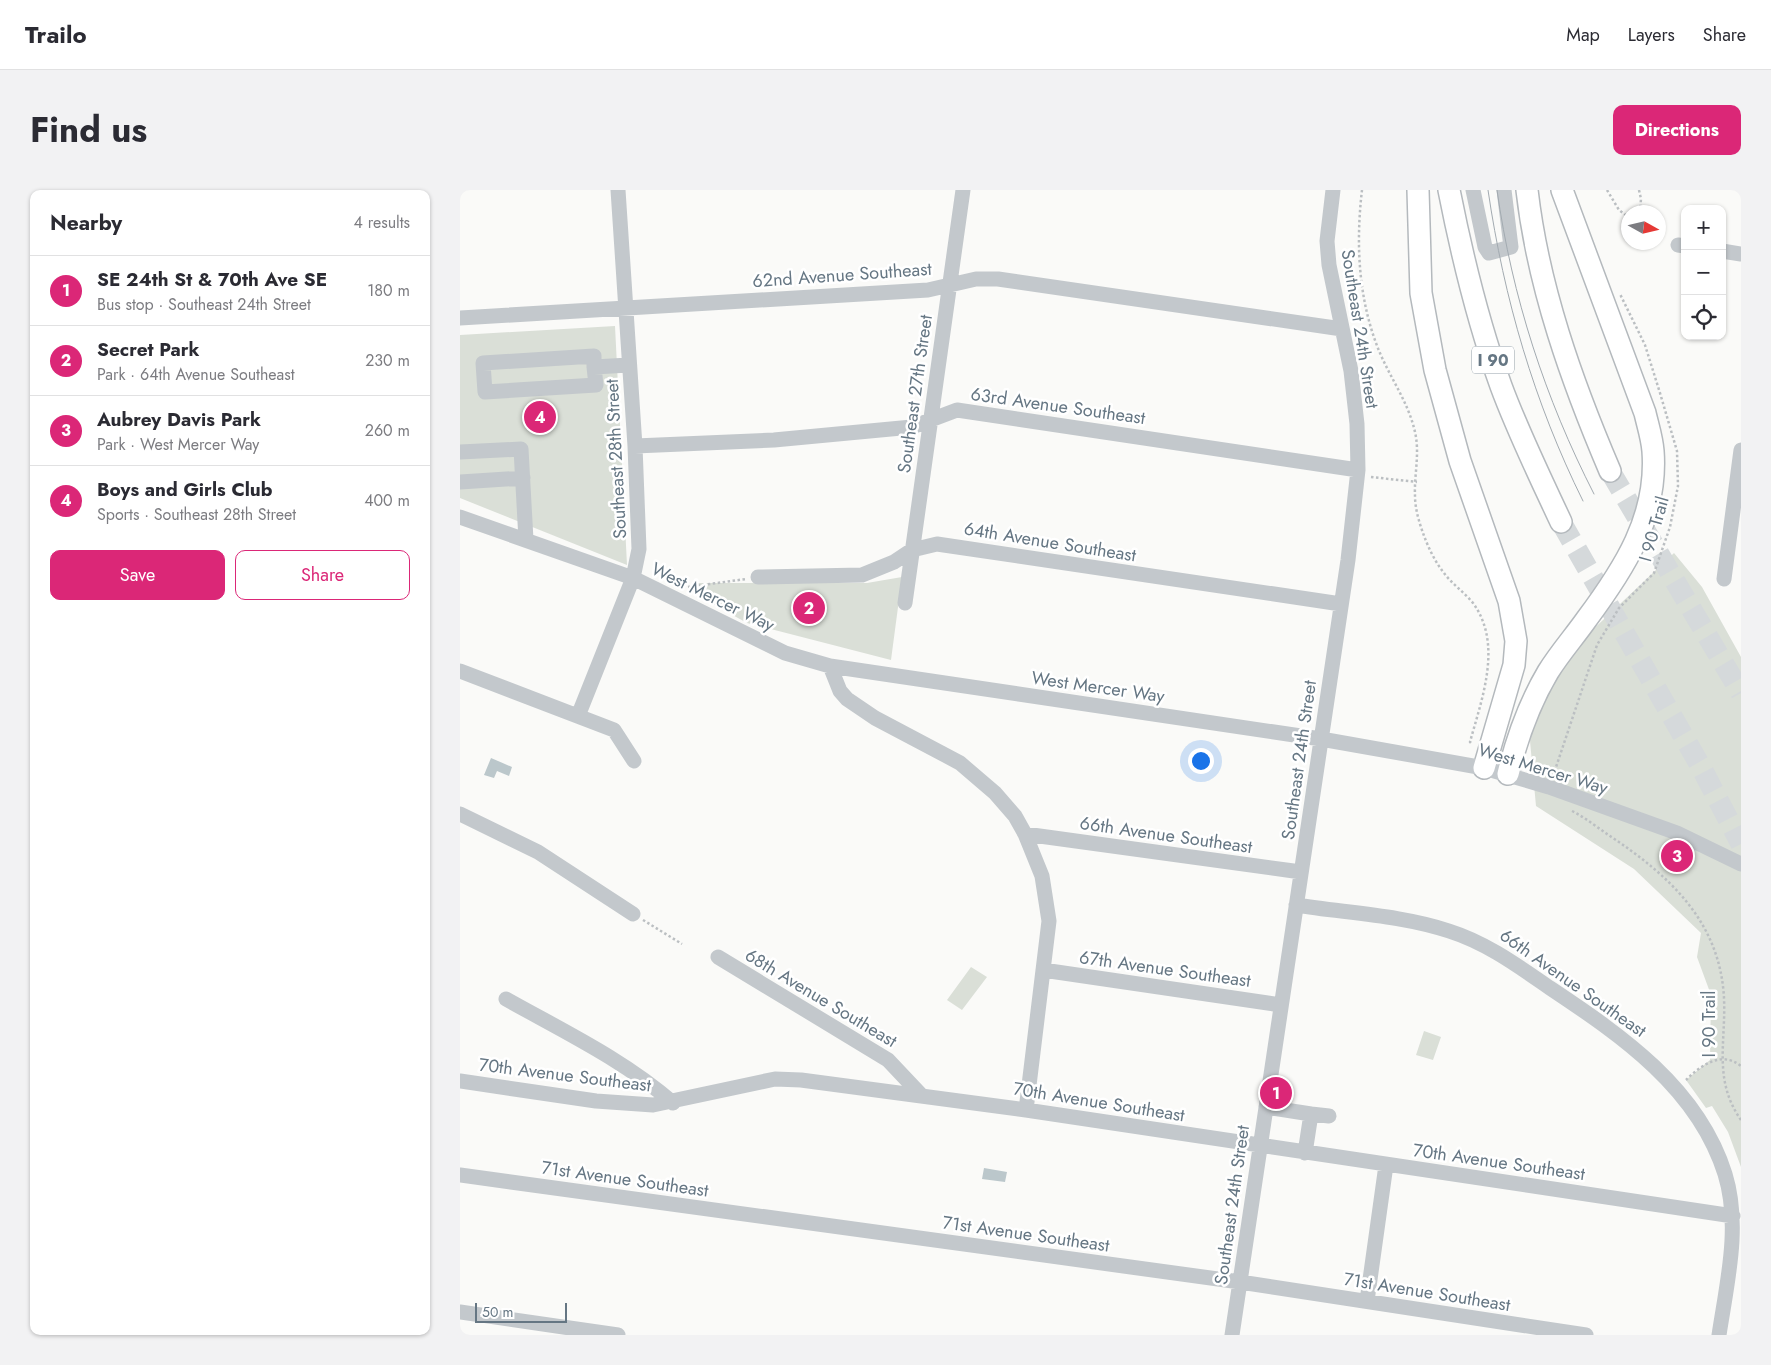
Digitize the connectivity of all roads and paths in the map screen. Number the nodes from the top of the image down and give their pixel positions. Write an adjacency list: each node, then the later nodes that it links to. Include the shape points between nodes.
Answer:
1 (618, 190): 19 (street, Southeast 28th Street)
2 (963, 190): 17 (street, Southeast 27th Street)
3 (1332, 190): 21 (street, Southeast 24th Street, via 1327,241)
4 (1362, 190): 32 (path, via 1359,265 1362,290 1376,343 1409,409 1418,448)
5 (1418, 190): 49 (highway, via 1421,293 1435,370 1460,461 1509,601 1516,641 1514,664)
6 (1449, 190): 34 (highway, I 90, via 1463,261 1501,385)
7 (1472, 190): 8 (street, via 1489,253 1511,247)
8 (1504, 190)
9 (1527, 190): 28 (highway, via 1544,283 1558,334 1590,426)
10 (1562, 190): 50 (highway, via 1645,414 1653,450 1652,483 1649,508 1634,546 1616,579 1549,671 1518,736)
11 (1607, 190): 14 (path)
12 (1639, 190): 13 (path)
13 (1641, 205)
14 (1621, 211)
15 (1726, 252): 16 (street)
16 (1741, 254)
17 (950, 284): 19 (street, 62nd Avenue Southeast, via 928,290); 21 (street, 62nd Avenue Southeast, via 976,278 998,278); 24 (street, Southeast 27th Street)
18 (1618, 291): 51 (path, I 90 Trail, via 1645,344 1677,451 1678,486 1670,527 1654,573 1619,608 1597,645)
19 (626, 308): 20 (street, 62nd Avenue Southeast); 22 (street, Southeast 28th Street)
20 (460, 318)
21 (1342, 329): 29 (street, Southeast 24th Street, via 1357,424)
22 (630, 364): 23 (street); 25 (street, Southeast 28th Street)
23 (594, 367): 23 (street, via 594,356 484,363 486,392 596,384)
24 (930, 421): 25 (street, 63rd Avenue Southeast, via 912,427 774,440); 29 (street, 63rd Avenue Southeast, via 957,410 970,411); 36 (street, Southeast 27th Street)
25 (634, 446): 38 (street, Southeast 28th Street, via 639,549)
26 (1741, 450): 39 (street)
27 (460, 452): 30 (street, via 521,448)
28 (1610, 471)
29 (1358, 472): 32 (path); 42 (street, Southeast 24th Street)
30 (522, 478): 31 (street); 35 (street)
31 (460, 482)
32 (1416, 482): 47 (path, via 1418,514 1434,557 1443,573 1473,604 1484,625 1489,660)
33 (460, 517): 35 (street, West Mercer Way)
34 (1561, 522)
35 (526, 540): 38 (street, West Mercer Way)
36 (912, 550): 37 (street, 64th Avenue Southeast, via 894,562 862,575); 41 (street, Southeast 27th Street); 42 (street, 64th Avenue Southeast, via 937,544)
37 (758, 577): 40 (path)
38 (633, 578): 43 (street, West Mercer Way, via 785,653); 45 (street, Southeast 28th Street)
39 (1724, 579)
40 (688, 587)
41 (905, 603)
42 (1341, 604): 46 (street, Southeast 24th Street)
43 (830, 666): 46 (street, West Mercer Way); 54 (street, via 840,691 847,699 875,718 967,768 995,793)
44 (460, 671): 45 (street)
45 (578, 716): 48 (street, via 614,730)
46 (1321, 739): 49 (street, West Mercer Way); 56 (street, Southeast 24th Street)
47 (1472, 744)
48 (634, 761)
49 (1484, 768): 50 (street, West Mercer Way)
50 (1508, 774): 55 (street, West Mercer Way, via 1677,832)
51 (1553, 776)
52 (1569, 809): 64 (path, I 90 Trail, via 1641,857 1667,879 1698,916 1715,952 1723,986)
53 (460, 814): 58 (street, via 538,852)
54 (1025, 834): 56 (street, 66th Avenue Southeast); 61 (street, via 1042,876 1049,920)
55 (1741, 864)
56 (1301, 872): 57 (street, Southeast 24th Street)
57 (1296, 905): 63 (street, Southeast 24th Street); 67 (street, 66th Avenue Southeast, via 1430,925 1476,940 1600,1022 1643,1055)
58 (633, 914): 59 (path)
59 (682, 944)
60 (718, 958): 68 (street, 68th Avenue Southeast, via 888,1060)
61 (1043, 970): 63 (street, 67th Avenue Southeast); 71 (street)
62 (506, 999): 69 (street, via 653,1085)
63 (1281, 1004): 70 (street, Southeast 24th Street)
64 (1722, 1060): 65 (path); 67 (path, via 1710,1060); 74 (path, I 90 Trail, via 1724,1086)
65 (1741, 1066)
66 (460, 1081): 69 (street, 70th Avenue Southeast, via 596,1101 653,1105)
67 (1677, 1089): 79 (street, 66th Avenue Southeast, via 1699,1117 1714,1146 1726,1175)
68 (922, 1096): 69 (street, 70th Avenue Southeast, via 775,1079); 71 (street, 70th Avenue Southeast)
69 (673, 1103)
70 (1266, 1108): 72 (street); 75 (street, Southeast 24th Street)
71 (1026, 1110): 75 (street, 70th Avenue Southeast)
72 (1311, 1114): 73 (street); 76 (street)
73 (1329, 1116)
74 (1741, 1120)
75 (1260, 1146): 76 (street, 70th Avenue Southeast); 80 (street, Southeast 24th Street)
76 (1305, 1153): 77 (street, 70th Avenue Southeast)
77 (1386, 1165): 79 (street, 70th Avenue Southeast); 81 (street)
78 (460, 1175): 80 (street, 71st Avenue Southeast)
79 (1733, 1216): 86 (street, 66th Avenue Southeast)
80 (1240, 1282): 81 (street, 71st Avenue Southeast); 84 (street, Southeast 24th Street)
81 (1367, 1302): 85 (street, 71st Avenue Southeast)
82 (460, 1312): 83 (street)
83 (618, 1335)
84 (1232, 1335)
85 (1586, 1335)
86 (1719, 1335)

